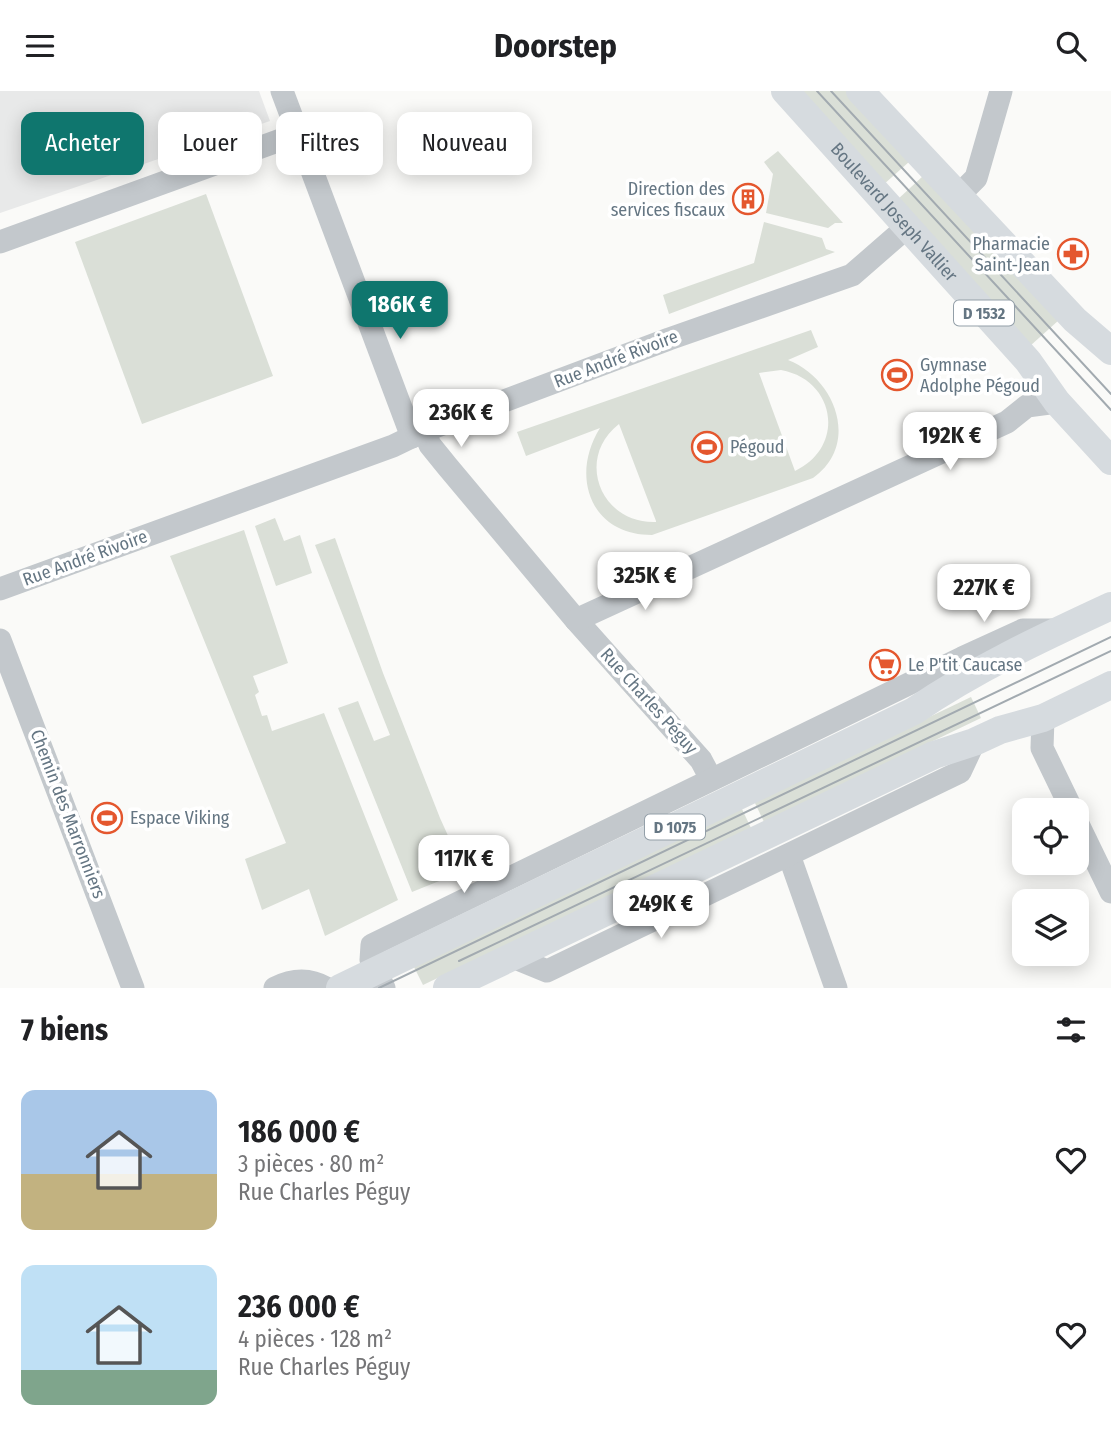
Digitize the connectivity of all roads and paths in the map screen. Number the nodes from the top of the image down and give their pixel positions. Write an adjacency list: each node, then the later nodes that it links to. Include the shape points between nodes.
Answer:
1 (282, 91): 5 (street, Rue Charles Péguy)
2 (785, 91): 9 (main road, Boulevard Joseph Vallier / D 1532)
3 (860, 91): 8 (main road)
4 (1002, 91): 8 (street, via 976,178)
5 (289, 112)
6 (276, 142): 10 (street)
7 (314, 175): 13 (street, Rue Charles Péguy)
8 (957, 197): 11 (main road, via 1075,320)
9 (906, 228): 12 (main road, Boulevard Joseph Vallier / D 1532, via 1028,361); 13 (street, Rue André Rivoire, via 852,275)
10 (0, 242)
11 (1111, 351)
12 (1057, 402): 14 (main road, Boulevard Joseph Vallier / D 1532); 17 (street, via 1027,406 1007,422)
13 (418, 434): 15 (street, Rue André Rivoire); 17 (street, Rue Charles Péguy)
14 (1111, 461)
15 (0, 589)
16 (1111, 606): 18 (main road, D 1075)
17 (576, 620): 23 (street, Rue Charles Péguy, via 701,760)
18 (1059, 630): 23 (street, via 1023,630); 29 (main road, D 1075, via 914,711)
19 (0, 640): 32 (street, Chemin des Marronniers)
20 (1111, 685): 21 (main road, D 1075)
21 (1043, 718): 22 (main road, D 1075); 24 (street, via 1042,748)
22 (974, 742): 26 (street, via 960,772); 30 (main road, D 1075, via 934,755)
23 (711, 779): 28 (street)
24 (1066, 798)
25 (1089, 847): 27 (street)
26 (789, 855): 30 (street, via 547,971); 37 (street)
27 (1111, 892)
28 (440, 911): 29 (street); 31 (street, via 372,945 371,960)
29 (476, 921): 31 (main road, D 1075)
30 (510, 956): 36 (main road, D 1075)
31 (380, 980): 35 (main road, D 1075)
32 (133, 988)
33 (275, 988): 34 (street, via 289,981 312,981)
34 (326, 988)
35 (340, 988)
36 (447, 988)
37 (836, 988)

